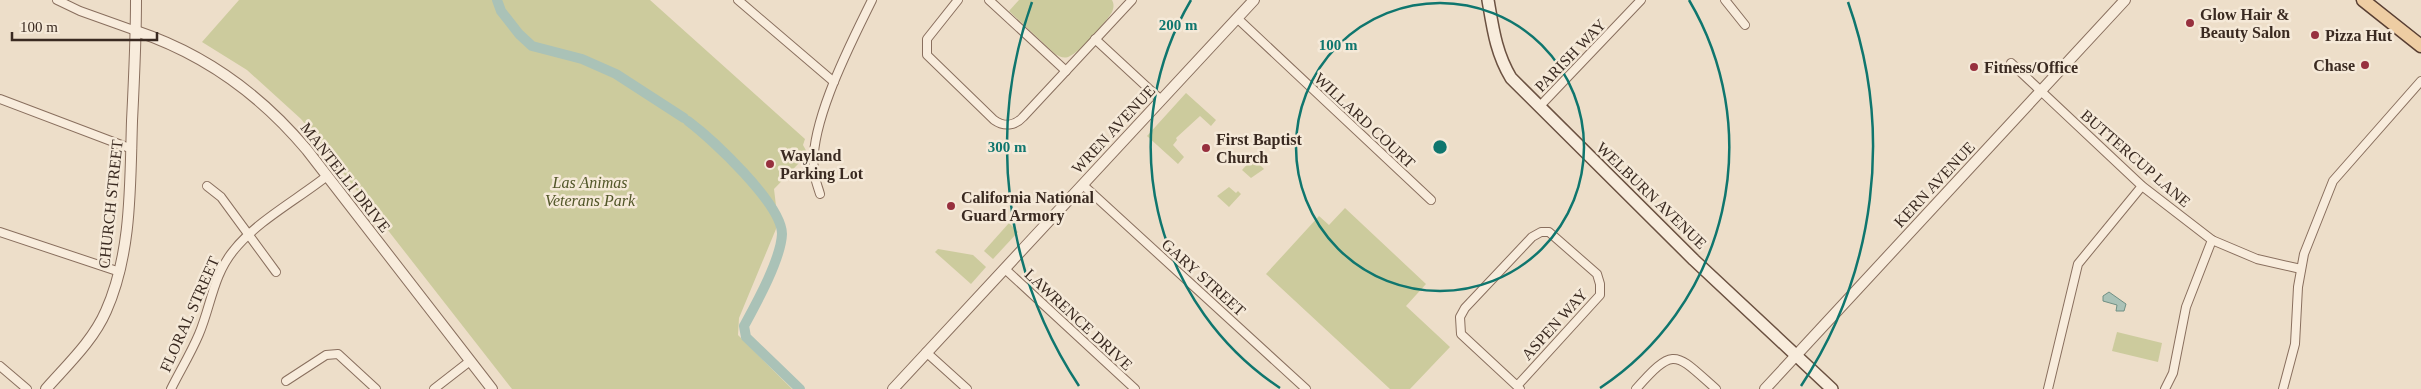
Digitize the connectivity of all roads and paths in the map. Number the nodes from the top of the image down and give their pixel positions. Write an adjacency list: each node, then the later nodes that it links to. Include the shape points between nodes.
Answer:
1 (57, 0): 16 (street)
2 (136, 0): 16 (street, CHURCH STREET)
3 (738, 0): 22 (street)
4 (872, 0): 22 (street)
5 (958, 0): 20 (street, via 929,35 926,55 994,120 1009,125 1023,118)
6 (989, 0): 20 (street)
7 (1254, 0): 14 (street, WREN AVENUE)
8 (1488, 0): 26 (main road, WELBURN AVENUE, via 1502,63 1511,78)
9 (1641, 0): 26 (street, PARISH WAY)
10 (1725, 0): 15 (street)
11 (2125, 0): 23 (street, KERN AVENUE)
12 (2363, 0): 18 (main road)
13 (1127, 2): 17 (street)
14 (1237, 18): 25 (street, WREN AVENUE); 33 (street, WILLARD COURT)
15 (1745, 25)
16 (136, 31): 27 (street, CHURCH STREET); 28 (street, MANTELLI DRIVE, via 194,56 241,85 292,132)
17 (1096, 39): 20 (street); 25 (street)
18 (2421, 46)
19 (2011, 64): 23 (street, BUTTERCUP LANE)
20 (1066, 71)
21 (2421, 81): 38 (street, via 2334,181)
22 (834, 82): 32 (street, via 815,140 814,172)
23 (2040, 91): 31 (street, BUTTERCUP LANE); 42 (street, KERN AVENUE)
24 (0, 99): 27 (street)
25 (1161, 100): 29 (street, WREN AVENUE)
26 (1539, 107): 42 (main road, WELBURN AVENUE)
27 (132, 150): 39 (street, CHURCH STREET)
28 (327, 176): 35 (street, FLORAL STREET); 43 (street, MANTELLI DRIVE)
29 (1082, 185): 37 (street, WREN AVENUE); 56 (street, GARY STREET)
30 (207, 186): 35 (street, via 221,197)
31 (2142, 186): 36 (street, BUTTERCUP LANE); 61 (street, via 2078,264)
32 (820, 194)
33 (1431, 200)
34 (0, 232): 39 (street)
35 (249, 234): 40 (street); 49 (street, FLORAL STREET, via 224,264 211,292 199,334)
36 (2212, 240): 38 (street, BUTTERCUP LANE, via 2257,259); 62 (street, via 2186,307 2173,373)
37 (1005, 268): 41 (street, WREN AVENUE); 55 (street, LAWRENCE DRIVE)
38 (2301, 269): 63 (street, via 2295,344)
39 (120, 272): 48 (street, CHURCH STREET, via 98,328)
40 (276, 272)
41 (926, 352): 53 (street, WREN AVENUE); 54 (street)
42 (1796, 356): 59 (street, KERN AVENUE); 60 (main road, WELBURN AVENUE)
43 (470, 361): 51 (street); 52 (street, MANTELLI DRIVE)
44 (0, 366): 47 (street)
45 (286, 381): 50 (street, via 326,354 338,354)
46 (1518, 388): 46 (street, ASPEN WAY, via 1461,334 1460,317 1532,237 1549,232 1597,274 1600,295)
47 (27, 389)
48 (46, 389)
49 (171, 389)
50 (376, 389)
51 (434, 389)
52 (492, 389)
53 (893, 389)
54 (966, 389)
55 (1135, 389)
56 (1306, 389)
57 (1636, 389): 58 (street, via 1656,366 1667,359 1678,359)
58 (1716, 389)
59 (1765, 389)
60 (1832, 389)
61 (2048, 389)
62 (2165, 389)
63 (2283, 389)

